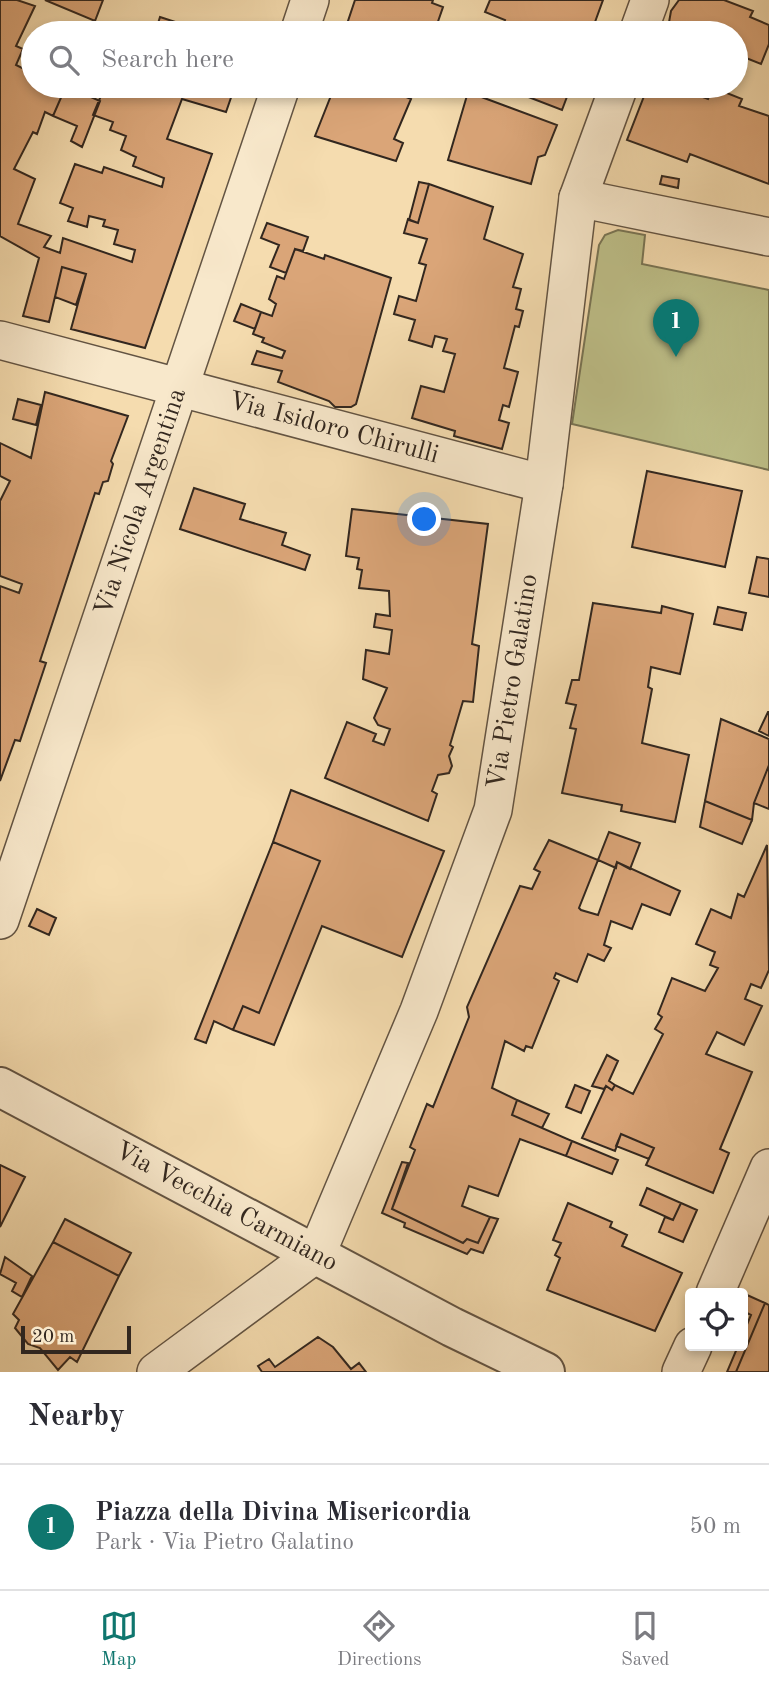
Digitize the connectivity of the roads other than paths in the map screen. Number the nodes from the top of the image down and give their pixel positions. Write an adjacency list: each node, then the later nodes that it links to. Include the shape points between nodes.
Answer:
1 (310, 0): 3 (street)
2 (650, 0): 4 (street)
3 (303, 21)
4 (642, 21)
5 (277, 98): 10 (street, Via Nicola Argentina)
6 (615, 98): 7 (street, Via Pietro Galatino)
7 (578, 198): 8 (street); 11 (street, Via Pietro Galatino)
8 (769, 237)
9 (0, 340): 10 (street, Via Isidoro Chirulli)
10 (181, 386): 11 (street, Via Isidoro Chirulli); 12 (street, Via Nicola Argentina)
11 (544, 484): 15 (street, Via Pietro Galatino, via 493,810 419,1011)
12 (0, 920)
13 (0, 1087): 15 (street, Via Vecchia Carmiano)
14 (769, 1168): 16 (street)
15 (317, 1253): 17 (street, Via Vecchia Carmiano); 19 (street)
16 (717, 1288)
17 (452, 1327): 20 (street, Via Vecchia Carmiano); 21 (street, Via Vecchia Carmiano)
18 (691, 1351): 22 (street)
19 (156, 1372)
20 (504, 1372)
21 (545, 1372)
22 (681, 1372)

